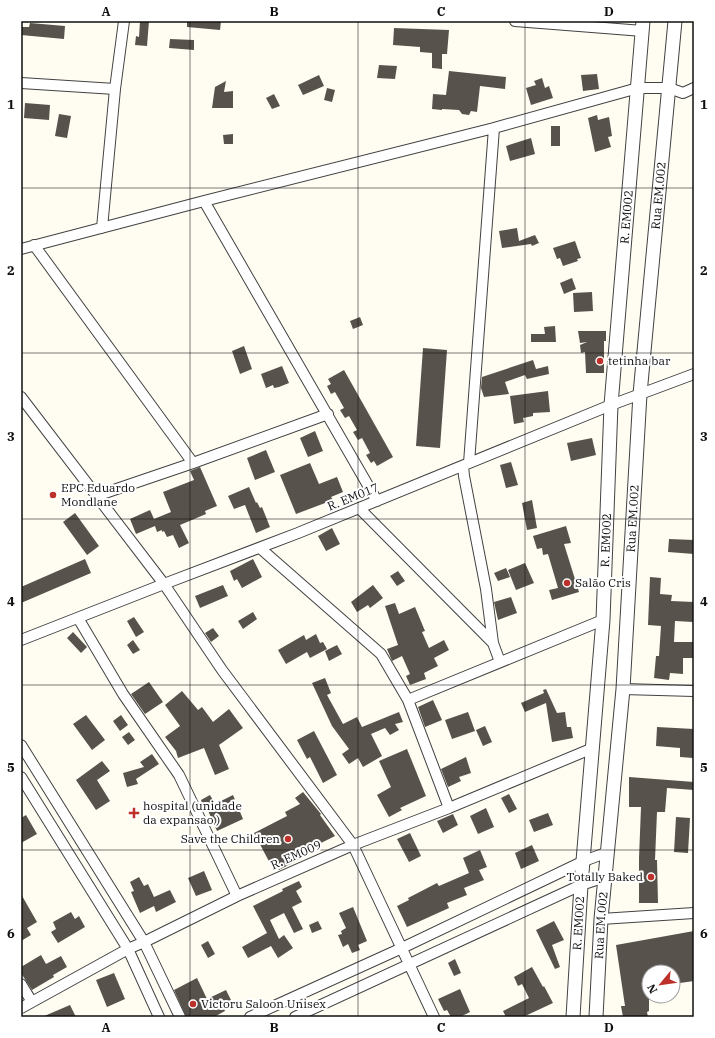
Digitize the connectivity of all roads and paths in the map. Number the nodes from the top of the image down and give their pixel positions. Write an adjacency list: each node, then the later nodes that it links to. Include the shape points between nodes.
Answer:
1 (124, 21): 9 (street)
2 (515, 21): 4 (street)
3 (675, 21): 7 (street, Rua EM.002)
4 (643, 26): 6 (street)
5 (21, 83): 9 (street)
6 (638, 88): 7 (street); 10 (street); 18 (street, R. EM002)
7 (668, 88): 8 (street, via 683,93); 16 (street, Rua EM.002)
8 (694, 88)
9 (115, 89): 12 (street)
10 (494, 128): 11 (street); 21 (street)
11 (204, 200): 12 (street); 19 (street)
12 (102, 228): 13 (street)
13 (34, 245): 14 (street); 20 (street)
14 (21, 249)
15 (694, 374): 16 (street, R. EM017)
16 (640, 394): 18 (street, R. EM017); 32 (street, Rua EM.002)
17 (21, 397): 22 (street)
18 (611, 405): 21 (street, R. EM017); 28 (street, R. EM002)
19 (328, 414): 20 (street); 23 (street)
20 (193, 463): 22 (street)
21 (466, 465): 23 (street, R. EM017); 30 (street, via 464,476 486,589)
22 (96, 496): 26 (street)
23 (378, 501): 24 (street, R. EM017)
24 (360, 509): 25 (street, R. EM017); 30 (street)
25 (260, 548): 26 (street, R. EM017); 34 (street, via 381,654)
26 (164, 584): 27 (street, R. EM017); 39 (street, via 222,670)
27 (78, 618): 29 (street, R. EM017); 44 (street, via 123,694 179,775)
28 (603, 620): 31 (street); 36 (street, R. EM002)
29 (21, 640)
30 (492, 643): 31 (street)
31 (500, 662): 34 (street)
32 (623, 689): 33 (street); 40 (street, Rua EM.002)
33 (694, 691)
34 (408, 700): 38 (street)
35 (21, 745): 47 (street)
36 (593, 748): 38 (street, R. EM009); 41 (street, R. EM002)
37 (21, 778): 49 (street)
38 (449, 808): 39 (street, R. EM009)
39 (353, 845): 44 (street, R. EM009); 48 (street)
40 (608, 852): 41 (street); 42 (street, Rua EM.002)
41 (584, 861): 43 (street, R. EM002); 48 (street)
42 (605, 877): 43 (street); 46 (street, Rua EM.002)
43 (581, 885): 50 (street); 59 (street, R. EM002)
44 (237, 896): 47 (street, R. EM009)
45 (694, 913): 46 (street)
46 (601, 919): 60 (street, Rua EM.002)
47 (144, 942): 49 (street, R. EM009); 55 (street)
48 (402, 948): 50 (street); 56 (street)
49 (128, 949): 52 (street, R. EM009); 54 (street)
50 (409, 965): 57 (street); 58 (street)
51 (21, 984): 52 (street)
52 (32, 1002): 53 (street, R. EM009)
53 (21, 1008)
54 (159, 1017)
55 (180, 1017)
56 (250, 1017)
57 (295, 1017)
58 (434, 1017)
59 (573, 1017)
60 (596, 1017)

